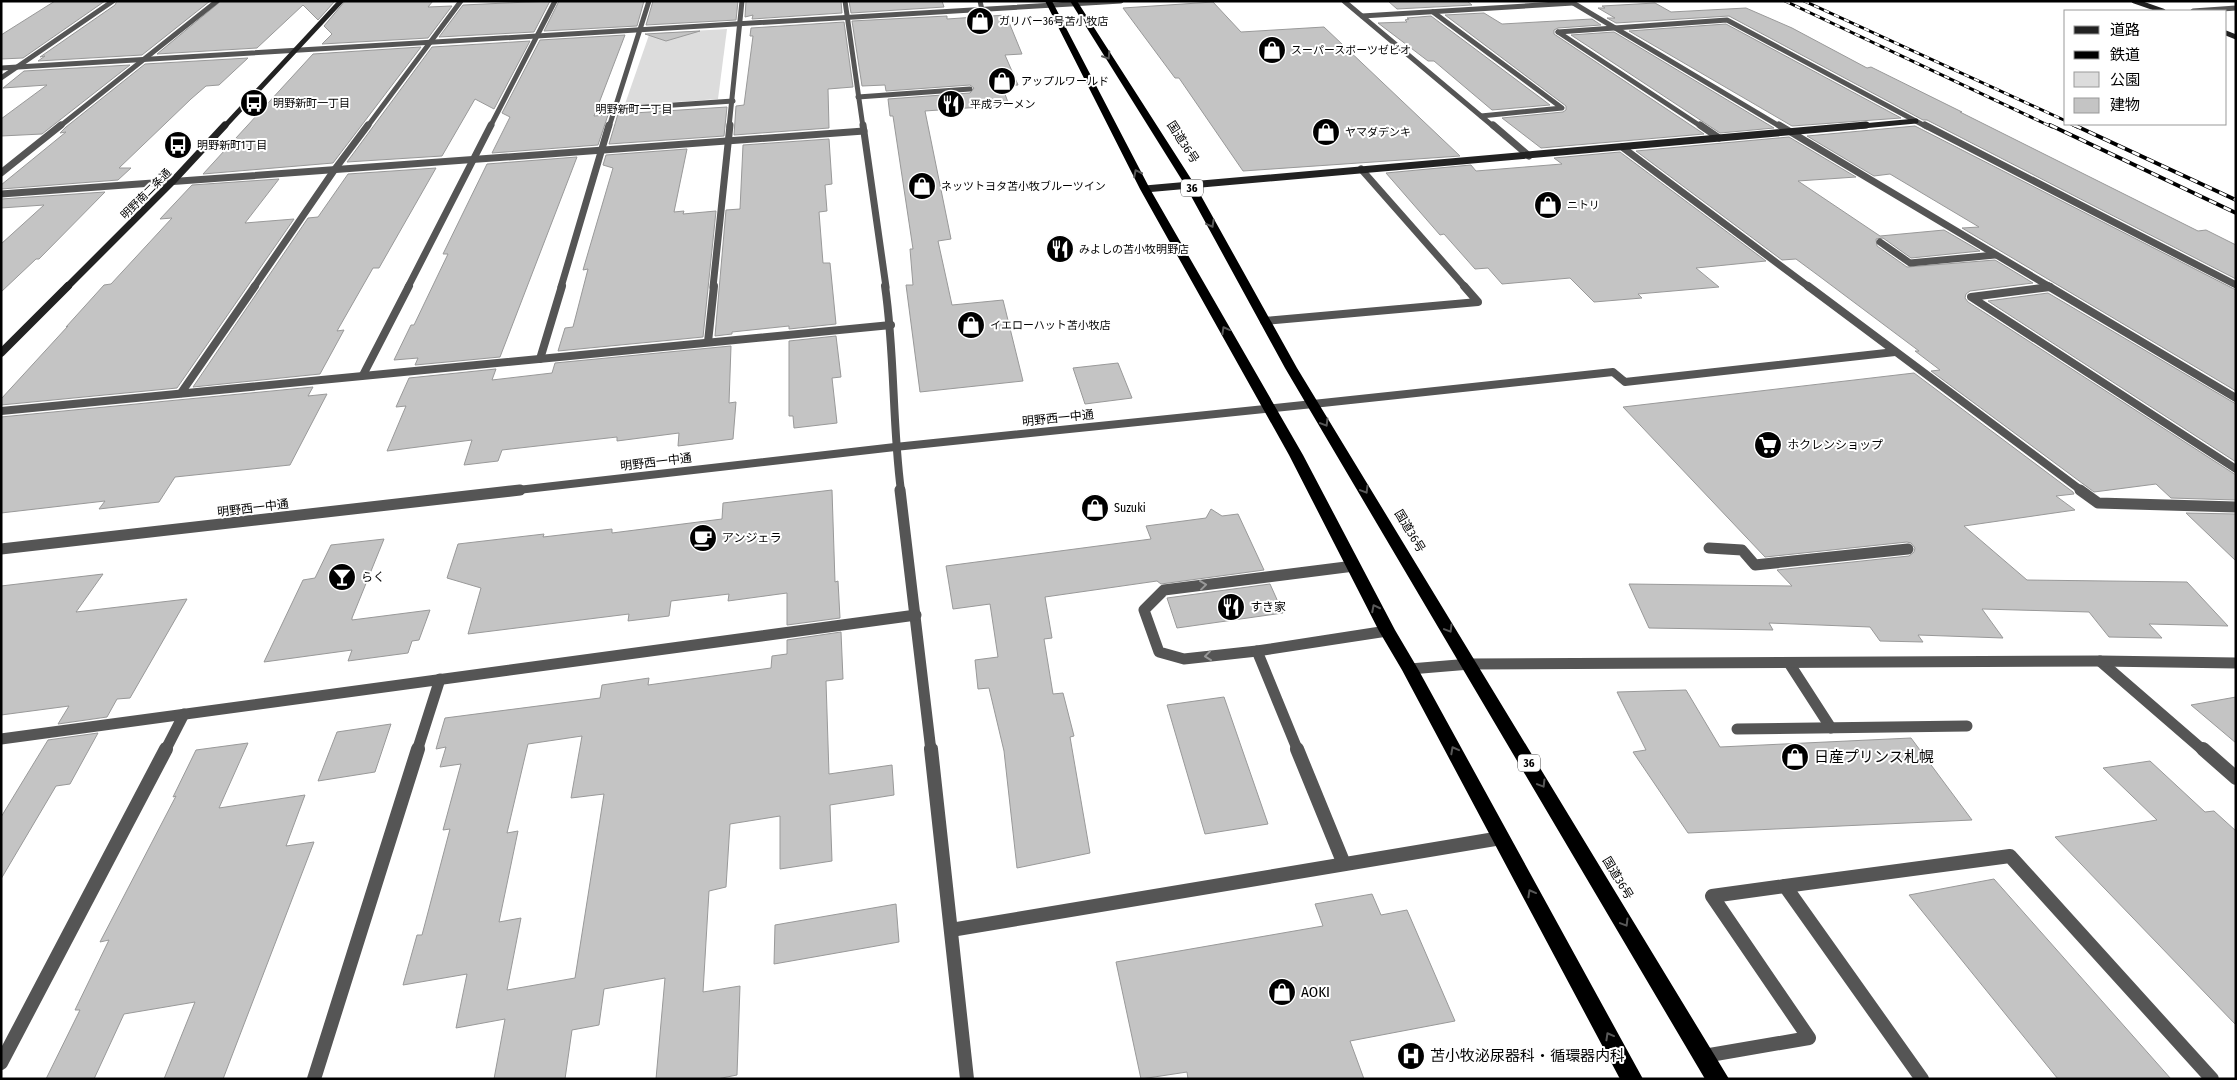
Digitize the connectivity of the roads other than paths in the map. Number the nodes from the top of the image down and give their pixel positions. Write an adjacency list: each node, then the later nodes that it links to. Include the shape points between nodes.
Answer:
1 (113, 1): 30 (street)
2 (217, 1): 29 (street)
3 (341, 1): 28 (street, 明野南二条通)
4 (460, 1): 27 (street)
5 (555, 1): 26 (street)
6 (649, 1): 25 (street)
7 (742, 1): 23 (street)
8 (846, 1): 22 (street)
9 (980, 1): 17 (street)
10 (1121, 1): 14 (street)
11 (1344, 1): 21 (street)
12 (2134, 1): 18 (street)
13 (1571, 2): 20 (street); 24 (street)
14 (1074, 3): 15 (street); 51 (highway, 国道36号 / 36, one-way to 51)
15 (1049, 4): 17 (street); 52 (highway, one-way to 15)
16 (2236, 8): 19 (street)
17 (982, 10): 22 (street)
18 (2160, 10)
19 (2207, 10)
20 (1433, 12): 21 (street); 37 (street, via 1562,108)
21 (1362, 16): 37 (street)
22 (847, 18): 23 (street); 34 (street)
23 (740, 24): 25 (street); 35 (street)
24 (1615, 28): 38 (street, via 1727,20); 40 (street); 41 (street, via 1558,32)
25 (641, 29): 26 (street); 36 (street)
26 (536, 35): 27 (street); 46 (street)
27 (432, 41): 28 (street); 47 (street)
28 (295, 50): 29 (street); 50 (street, 明野南二条通)
29 (146, 59): 30 (street); 49 (street)
30 (19, 66): 31 (street); 32 (street)
31 (1, 68)
32 (1, 78)
33 (970, 89): 34 (street)
34 (858, 96): 39 (street)
35 (733, 101): 36 (street); 42 (street)
36 (615, 109): 44 (street)
37 (1481, 116): 45 (street)
38 (1916, 121): 40 (street); 56 (street)
39 (864, 131): 42 (street); 59 (street)
40 (1791, 133): 41 (street); 55 (street)
41 (1719, 138): 43 (street)
42 (729, 140): 44 (street); 60 (street)
43 (1622, 147): 45 (street); 61 (street)
44 (602, 149): 46 (street); 63 (street)
45 (1528, 156): 48 (street)
46 (474, 159): 47 (street); 64 (street)
47 (335, 169): 50 (street); 65 (street)
48 (1361, 170): 51 (street); 58 (street, via 1478,302)
49 (1, 173)
50 (173, 181): 53 (street); 62 (street, 明野南二条通)
51 (1190, 185): 52 (street); 58 (highway, 国道36号 / 36, one-way to 58)
52 (1146, 189): 68 (highway, one-way to 52)
53 (1, 194)
54 (1880, 242): 55 (street, via 1910,263)
55 (1995, 254): 57 (street)
56 (2236, 285)
57 (2050, 287): 66 (street); 71 (street, via 1971,297)
58 (1264, 321): 67 (highway, 国道36号 / 36)
59 (891, 324): 60 (street); 70 (street)
60 (708, 342): 63 (street)
61 (1895, 352): 67 (street, 明野西一中通, via 1625,382 1614,372); 72 (street, via 2098,503)
62 (1, 353)
63 (540, 358): 64 (street)
64 (363, 375): 65 (street)
65 (181, 393): 69 (street)
66 (2236, 398)
67 (1313, 404): 68 (street, 明野西一中通); 83 (highway, 国道36号 / 36, one-way to 83)
68 (1270, 409): 70 (street, 明野西一中通); 76 (highway)
69 (1, 411)
70 (895, 447): 74 (street, 明野西一中通); 77 (street)
71 (2236, 469)
72 (2236, 507)
73 (1709, 548): 75 (street, via 1742,550 1755,565)
74 (1, 549)
75 (1908, 549)
76 (1354, 566): 78 (highway, one-way to 76); 79 (street, one-way to 76, via 1184,659 1159,652 1144,610 1164,590)
77 (916, 615): 85 (street); 95 (street)
78 (1387, 631): 79 (street); 84 (highway)
79 (1257, 650): 93 (street)
80 (2100, 661): 81 (street); 82 (street); 91 (street)
81 (1789, 663): 83 (street); 89 (street)
82 (2236, 663)
83 (1470, 664): 84 (street); 96 (highway, 国道36号 / 36, one-way to 96)
84 (1410, 669): 92 (highway, one-way to 84)
85 (440, 679): 86 (street); 98 (street)
86 (184, 714): 90 (street); 97 (street)
87 (1967, 726): 89 (street)
88 (1737, 728): 89 (street)
89 (1831, 728)
90 (1, 740)
91 (2236, 778)
92 (1501, 838): 93 (street); 100 (highway, one-way to 92)
93 (1344, 864): 95 (street)
94 (1786, 886): 96 (street, via 1712,896 1809,1038); 102 (street); 103 (street, via 2010,856)
95 (951, 930): 99 (street)
96 (1704, 1056): 101 (highway, 国道36号 / 36)
97 (1, 1062)
98 (314, 1079)
99 (967, 1079)
100 (1632, 1079)
101 (1718, 1079)
102 (1922, 1079)
103 (2212, 1079)

